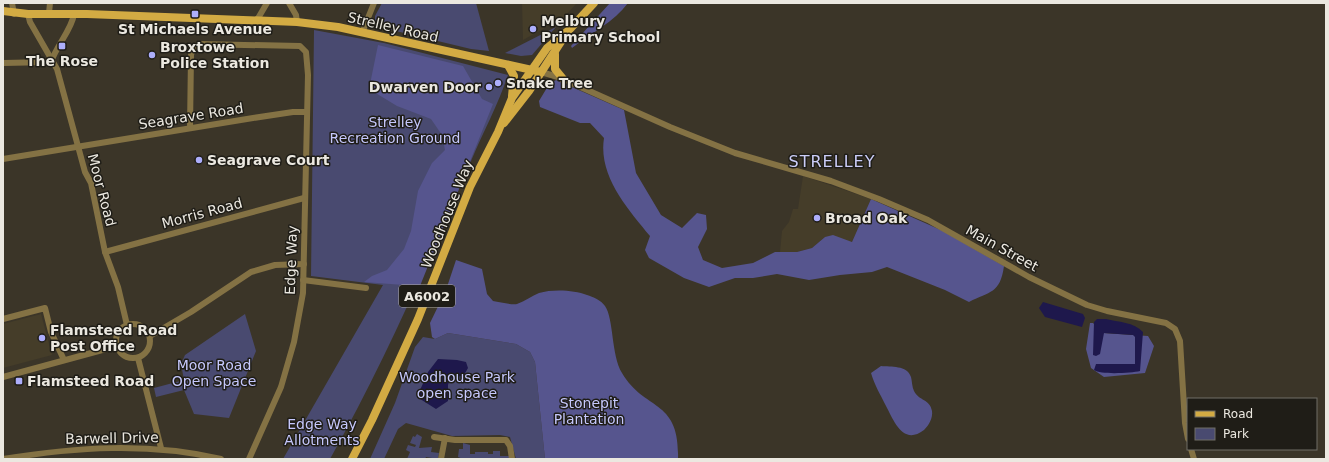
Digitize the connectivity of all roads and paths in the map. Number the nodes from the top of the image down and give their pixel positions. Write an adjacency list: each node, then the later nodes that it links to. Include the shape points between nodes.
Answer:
1 (12, 3): 9 (street)
2 (50, 3): 8 (street)
3 (267, 3): 12 (street)
4 (289, 3): 13 (street)
5 (374, 3): 15 (street)
6 (594, 3): 14 (main road, A6002)
7 (3, 11): 9 (main road, Strelley Road)
8 (49, 13): 10 (main road, Strelley Road); 11 (main road, Strelley Road)
9 (14, 14): 10 (main road, Strelley Road)
10 (28, 14): 17 (street, Moor Road)
11 (74, 14): 12 (main road, Strelley Road); 17 (street, via 73,23 56,49)
12 (258, 20): 13 (main road, Strelley Road)
13 (297, 22): 15 (main road, Strelley Road)
14 (570, 28): 16 (main road, A6002); 20 (main road, A6002, via 547,48)
15 (362, 33): 19 (main road, Strelley Road)
16 (554, 54): 21 (main road, A6002); 22 (main road, via 555,69)
17 (51, 62): 18 (street); 28 (street, Moor Road, via 57,70)
18 (3, 63)
19 (508, 65): 20 (main road, Strelley Road); 23 (main road, A6002, via 514,76)
20 (531, 69): 21 (main road, Strelley Road); 23 (main road, Woodhouse Way / A6002)
21 (541, 72): 22 (street, Strelley Road); 26 (main road, Woodhouse Way / A6002)
22 (564, 80): 27 (street, Strelley Road)
23 (512, 98): 26 (main road, Woodhouse Way / A6002)
24 (307, 112): 25 (street, Seagrave Road); 25 (street, Edge Way, via 306,52 300,46 199,44 193,48 191,55); 30 (street, Edge Way)
25 (190, 128): 28 (street, Seagrave Road)
26 (498, 132): 49 (main road, Woodhouse Way / A6002, via 470,187 418,319)
27 (713, 145): 42 (street, Main Street, via 831,181 904,210 944,229 1028,277 1087,305 1166,323 1175,329 1180,341)
28 (79, 147): 29 (street, Seagrave Road); 31 (street, Moor Road, via 90,183)
29 (3, 159)
30 (304, 198): 31 (street, Morris Road); 32 (street, Edge Way)
31 (105, 252): 36 (street, Moor Road)
32 (304, 264): 33 (street, Edge Way); 37 (street, via 275,266 251,272)
33 (303, 280): 34 (street); 48 (street, Edge Way, via 293,347 281,387)
34 (366, 288)
35 (3, 319): 40 (street, via 45,308 51,332)
36 (128, 325): 37 (street, via 142,326); 38 (street, via 118,333)
37 (150, 336): 39 (street, via 149,350)
38 (117, 346): 39 (street, via 119,352 126,357); 40 (street)
39 (138, 358): 45 (street)
40 (64, 360): 41 (street)
41 (3, 377)
42 (1187, 434)
43 (434, 437): 44 (street)
44 (445, 438): 50 (street); 51 (street, via 506,440 510,446)
45 (161, 448): 46 (street, Barwell Drive, via 74,450); 47 (street, Barwell Drive)
46 (3, 459)
47 (221, 459)
48 (249, 459)
49 (352, 459)
50 (441, 459)
51 (512, 459)

